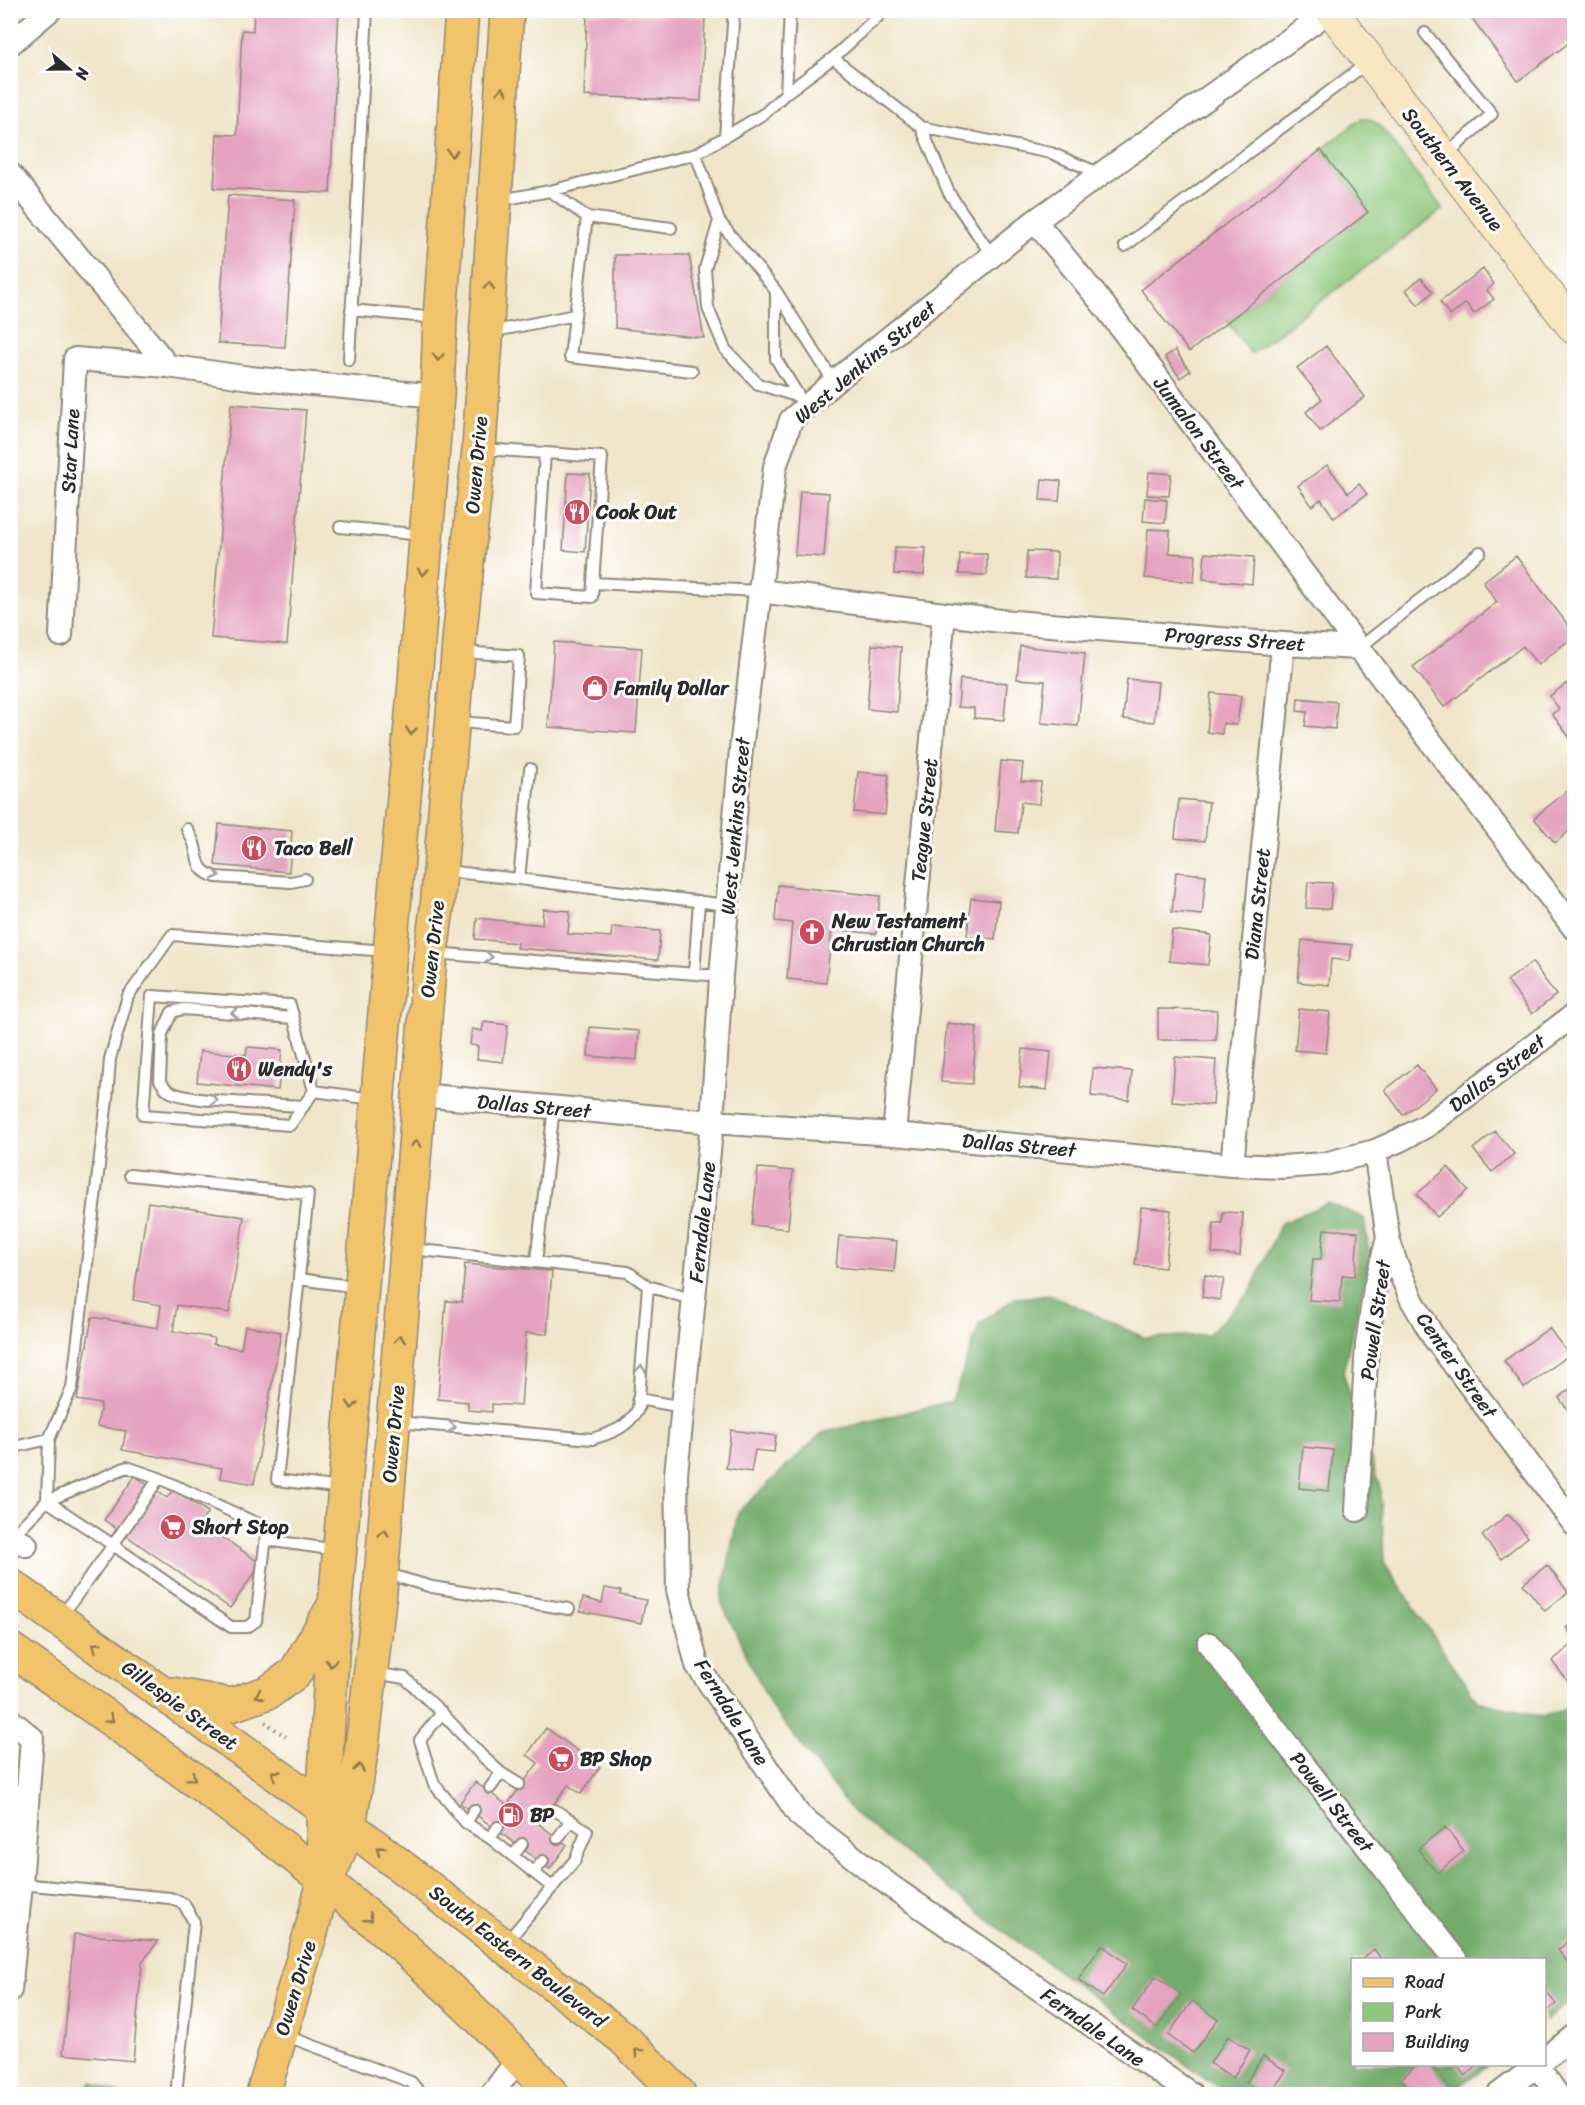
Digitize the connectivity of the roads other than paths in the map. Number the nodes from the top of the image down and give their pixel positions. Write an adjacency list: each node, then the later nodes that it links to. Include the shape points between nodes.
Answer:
1 (50, 10): 10 (street)
2 (367, 10): 29 (lane)
3 (462, 10): 31 (main road, Owen Drive, one-way to 31)
4 (507, 10): 21 (main road, Owen Drive, one-way to 4)
5 (734, 10): 15 (lane)
6 (790, 10): 13 (lane)
7 (885, 10): 11 (lane)
8 (1331, 10): 12 (main road, Southern Avenue); 19 (street, West Jenkins Street)
9 (1425, 33): 17 (lane, via 1492,114)
10 (10, 44)
11 (833, 58): 13 (lane); 14 (lane)
12 (1369, 61): 17 (main road, Southern Avenue); 26 (lane)
13 (786, 93): 15 (lane, via 765,113)
14 (921, 128): 19 (lane, via 1051,153); 27 (lane, via 949,193)
15 (725, 137): 16 (lane)
16 (696, 154): 20 (lane); 24 (lane)
17 (1443, 157): 32 (main road, Southern Avenue)
18 (10, 174): 35 (street)
19 (1102, 174): 23 (street, West Jenkins Street)
20 (550, 191): 21 (lane); 22 (lane)
21 (495, 201): 33 (main road, Owen Drive, one-way to 21)
22 (586, 217): 25 (lane); 30 (lane)
23 (1035, 221): 27 (street, West Jenkins Street); 51 (street, Jumalon Street, via 1106,308)
24 (719, 222): 28 (lane); 39 (lane, via 705,269 708,308 725,349 758,384)
25 (671, 228)
26 (1125, 246)
27 (993, 257): 37 (street, West Jenkins Street)
28 (776, 291): 37 (lane); 39 (lane, via 776,359)
29 (351, 310): 31 (lane); 34 (lane)
30 (575, 315): 33 (lane); 36 (lane, via 570,357)
31 (440, 318): 38 (main road, Owen Drive, one-way to 38); 49 (main road, via 456,326 464,347 448,598)
32 (1575, 328)
33 (486, 333): 40 (main road, Owen Drive)
34 (349, 360)
35 (168, 366): 38 (street, Star Lane); 48 (street, Star Lane, via 75,359)
36 (692, 371)
37 (834, 382): 39 (street, West Jenkins Street)
38 (437, 396): 43 (main road, Owen Drive)
39 (803, 402): 46 (street, West Jenkins Street, via 791,420 775,466)
40 (479, 449): 41 (lane); 49 (main road, Owen Drive)
41 (545, 453): 45 (lane, via 602,457); 45 (lane, via 536,593 592,597)
42 (340, 527): 43 (lane)
43 (426, 535): 53 (main road, Owen Drive, one-way to 53)
44 (1480, 552): 51 (lane)
45 (593, 584): 46 (lane)
46 (759, 591): 47 (street, Progress Street); 60 (street, West Jenkins Street)
47 (944, 614): 50 (street, Progress Street); 76 (street, Teague Street)
48 (61, 635)
49 (459, 641): 52 (main road, Owen Drive); 52 (lane, via 519,656 514,726)
50 (1283, 644): 51 (street, Progress Street); 78 (street, Diana Street)
51 (1359, 648): 61 (street)
52 (453, 722): 56 (main road, Owen Drive)
53 (407, 768): 62 (main road, Owen Drive); 71 (main road, via 420,779 424,790 398,1082 404,1092)
54 (530, 769): 58 (lane)
55 (187, 829): 57 (lane, one-way to 57, via 200,867 207,874 291,882)
56 (440, 870): 58 (lane); 63 (main road, Owen Drive)
57 (305, 879)
58 (519, 879): 59 (lane)
59 (699, 901): 60 (lane); 64 (lane)
60 (727, 905): 65 (street, West Jenkins Street)
61 (1575, 928)
62 (390, 952): 66 (lane, via 172,935); 72 (main road, Owen Drive)
63 (431, 953): 64 (lane, one-way to 64); 71 (main road, Owen Drive)
64 (694, 974): 65 (lane)
65 (721, 976): 75 (street, West Jenkins Street)
66 (137, 984): 67 (lane); 90 (lane, via 128,996 110,1059 72,1388)
67 (153, 996): 69 (lane, via 290,1005); 73 (lane, via 143,1115 290,1125)
68 (1575, 1015): 77 (street, Dallas Street, via 1428,1125)
69 (293, 1018): 70 (lane); 73 (lane, one-way to 73, via 183,1009 172,1012 162,1034 160,1080 167,1090 179,1095)
70 (314, 1091): 72 (lane); 73 (lane)
71 (420, 1095): 74 (street, Dallas Street); 81 (main road, Owen Drive, one-way to 71)
72 (377, 1099): 85 (main road, Owen Drive)
73 (304, 1106)
74 (554, 1108): 75 (street, Dallas Street); 82 (lane)
75 (712, 1122): 76 (street, Dallas Street); 86 (street, Ferndale Lane)
76 (894, 1134): 78 (street, Dallas Street)
77 (1375, 1151): 78 (street, Dallas Street, via 1324,1164); 80 (street, Center Street)
78 (1232, 1165)
79 (130, 1175): 83 (lane, via 308,1194)
80 (1388, 1239): 95 (street, Powell Street, via 1375,1287 1367,1345); 96 (street, Center Street, via 1412,1300 1434,1338)
81 (408, 1248): 82 (lane); 89 (main road, Owen Drive, one-way to 81)
82 (536, 1262): 84 (lane, via 628,1272)
83 (299, 1279): 85 (lane); 93 (lane, via 277,1480)
84 (648, 1286): 86 (lane); 87 (lane, one-way to 84)
85 (362, 1287): 93 (main road, Owen Drive, one-way to 93)
86 (694, 1300): 88 (street, Ferndale Lane)
87 (638, 1399): 88 (lane); 89 (lane, one-way to 87, via 592,1438 613,1432 632,1420)
88 (683, 1407): 146 (street, Ferndale Lane, via 676,1474 678,1590 697,1665 799,1815 892,1887)
89 (394, 1422): 101 (main road, Owen Drive, one-way to 89)
90 (50, 1439): 91 (lane); 94 (lane)
91 (10, 1448)
92 (159, 1478): 94 (lane, via 127,1467); 98 (lane, via 267,1528); 99 (lane)
93 (345, 1489): 100 (main road, Owen Drive)
94 (46, 1501): 97 (lane); 99 (lane)
95 (1357, 1510)
96 (1575, 1524)
97 (16, 1539)
98 (266, 1540): 99 (lane, via 256,1621 247,1627 231,1627); 100 (lane)
99 (113, 1545): 105 (lane)
100 (340, 1550): 103 (main road, Owen Drive)
101 (381, 1573): 104 (lane, via 432,1587); 108 (main road, Owen Drive)
102 (10, 1585): 105 (main road, Gillespie Street)
103 (335, 1605): 109 (main road, one-way to 109, via 295,1673 268,1692 231,1705); 117 (main road, Owen Drive, one-way to 117)
104 (569, 1609)
105 (59, 1619): 109 (main road, Gillespie Street, one-way to 105)
106 (1209, 1644): 132 (street, Powell Street)
107 (10, 1649): 128 (main road, one-way to 128, via 172,1762)
108 (371, 1673): 110 (lane, via 405,1678); 117 (main road, Owen Drive, one-way to 108, via 362,1747)
109 (161, 1691): 117 (main road, Gillespie Street, one-way to 109)
110 (442, 1713): 112 (lane); 119 (lane, via 420,1740 434,1784)
111 (10, 1720): 124 (street, via 32,1738)
112 (501, 1773): 113 (lane); 114 (lane)
113 (519, 1784)
114 (490, 1788)
115 (474, 1810): 119 (lane)
116 (555, 1810): 118 (lane)
117 (336, 1817): 128 (main road, Owen Drive); 131 (main road, South Eastern Boulevard, one-way to 117)
118 (571, 1820): 121 (lane); 130 (lane, via 587,1831 575,1860)
119 (466, 1822): 122 (lane)
120 (498, 1827): 122 (lane)
121 (558, 1838)
122 (490, 1839): 125 (lane)
123 (522, 1844): 125 (lane)
124 (17, 1854): 129 (street)
125 (513, 1856): 127 (lane)
126 (543, 1861): 127 (lane)
127 (534, 1872): 130 (lane)
128 (324, 1881): 134 (main road, Owen Drive); 136 (main road, one-way to 136, via 489,2025)
129 (21, 1884): 133 (street); 140 (lane, via 170,1898 184,1904 194,1922)
130 (552, 1887): 131 (lane)
131 (504, 1945): 145 (main road, South Eastern Boulevard, one-way to 131, via 623,2038)
132 (1455, 1958)
133 (10, 1990)
134 (281, 2034): 141 (main road, Owen Drive); 142 (lane, via 411,2082)
135 (1575, 2036): 137 (street)
136 (518, 2059): 143 (street); 144 (main road)
137 (1546, 2059)
138 (1536, 2066): 147 (street)
139 (1540, 2066): 148 (street)
140 (176, 2094)
141 (263, 2094)
142 (421, 2094)
143 (492, 2094)
144 (552, 2094)
145 (679, 2094)
146 (1191, 2094)
147 (1499, 2094)
148 (1557, 2094)

